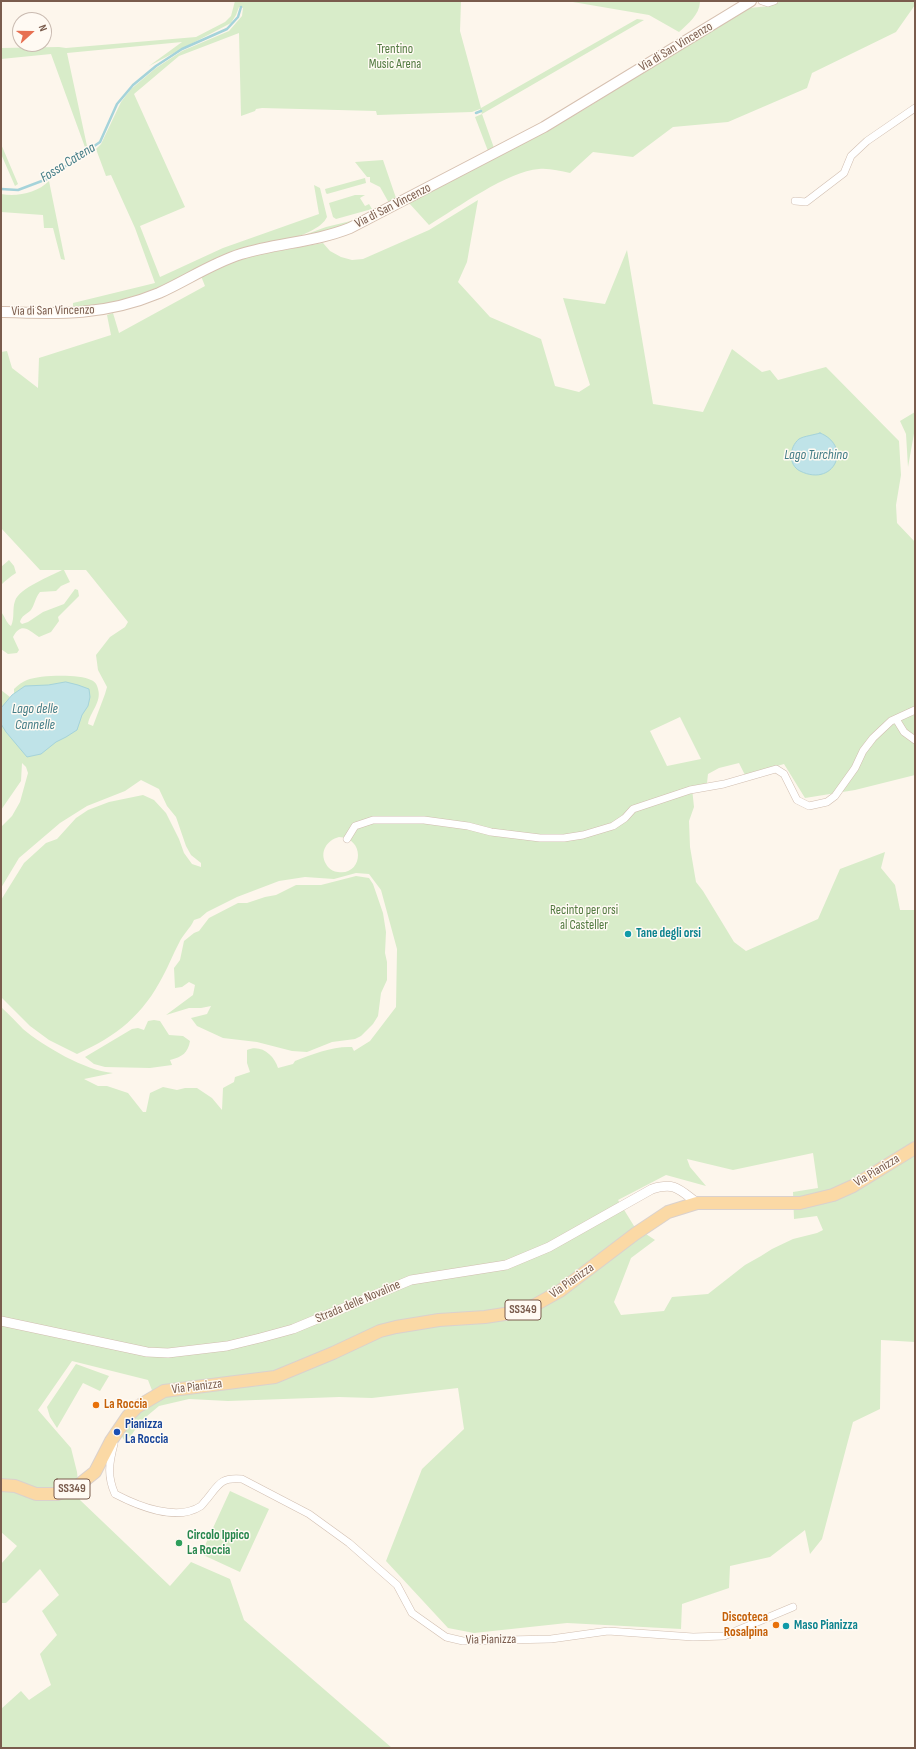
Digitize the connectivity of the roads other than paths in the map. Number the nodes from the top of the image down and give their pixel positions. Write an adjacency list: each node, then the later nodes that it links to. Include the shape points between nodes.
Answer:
1 (751, 1): 6 (main road, Via di San Vincenzo, via 544,127 350,228 326,236 241,254 161,292 120,306 79,313)
2 (762, 1): 3 (street)
3 (774, 1)
4 (915, 108): 5 (street, via 867,141 851,156 844,173 806,202)
5 (795, 201)
6 (1, 312)
7 (915, 710): 8 (street)
8 (896, 719): 9 (street, via 904,732); 10 (street, via 873,738 835,796 827,802 809,806 797,800 784,774 776,769 724,784 690,790 633,809 613,826 583,835 540,838 424,820 373,820 355,826)
9 (915, 740)
10 (347, 839)
11 (915, 1148): 12 (main road, Via Pianizza / SS349, via 853,1186 833,1195 800,1203)
12 (697, 1203): 13 (street, Strada delle Novaline, via 677,1188 665,1186 652,1190 548,1247 506,1265 411,1280 293,1329 227,1346 168,1353 147,1352); 14 (main road, Via Pianizza / SS349, via 668,1212 560,1291 533,1306 485,1318 439,1320 396,1327 275,1377 164,1391 137,1407 128,1416)
13 (1, 1321)
14 (117, 1435): 15 (main road, SS349, via 95,1472 75,1488 57,1494 36,1494 15,1486); 16 (street, Via Pianizza, via 110,1458 110,1482 115,1494 141,1506 175,1514 201,1506 220,1483 230,1478 242,1479 309,1514 349,1543 397,1585 412,1613 446,1637 463,1641 551,1639 608,1631 724,1636)
15 (1, 1485)
16 (793, 1607)

